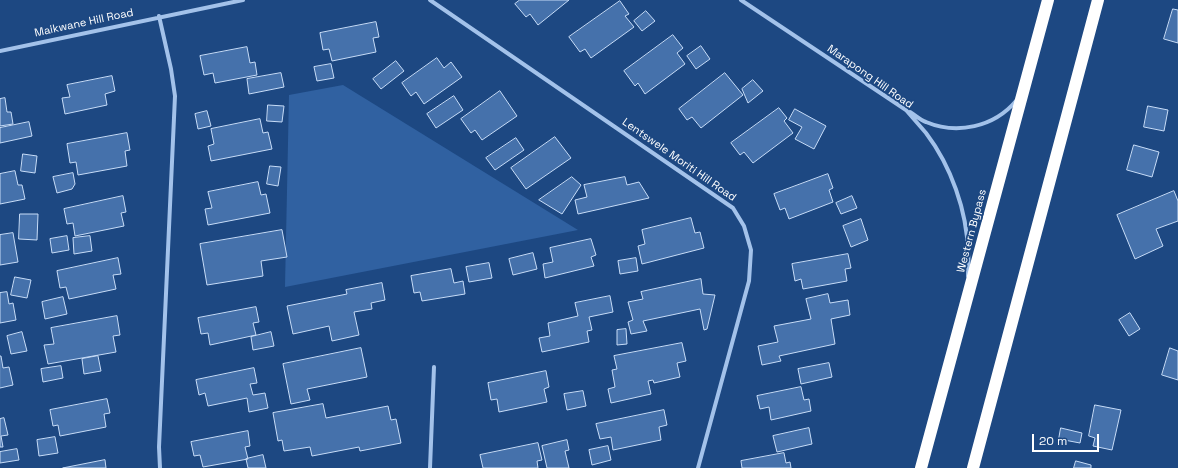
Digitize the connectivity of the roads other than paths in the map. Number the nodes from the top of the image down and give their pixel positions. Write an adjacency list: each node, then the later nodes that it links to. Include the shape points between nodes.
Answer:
1 (243, 0): 6 (street, Maikwane Hill Road)
2 (430, 0): 14 (street, Lentswele Moriti Hill Road, via 733,208 744,226 751,250 749,281)
3 (742, 0): 9 (street, Marapong Hill Road)
4 (1048, 0): 8 (highway, Western Bypass)
5 (1098, 0): 16 (highway)
6 (159, 16): 7 (street, Maikwane Hill Road); 12 (street, via 175,96)
7 (0, 51)
8 (1024, 92): 9 (street, via 1010,109 991,121 969,128 946,128 925,122); 10 (highway, Western Bypass)
9 (906, 110): 10 (street, Marapong Hill Road, via 926,134 943,161 956,190 964,220 968,251 968,283)
10 (962, 314): 15 (highway, Western Bypass)
11 (434, 367): 13 (street)
12 (160, 468)
13 (430, 468)
14 (698, 468)
15 (921, 468)
16 (973, 468)

